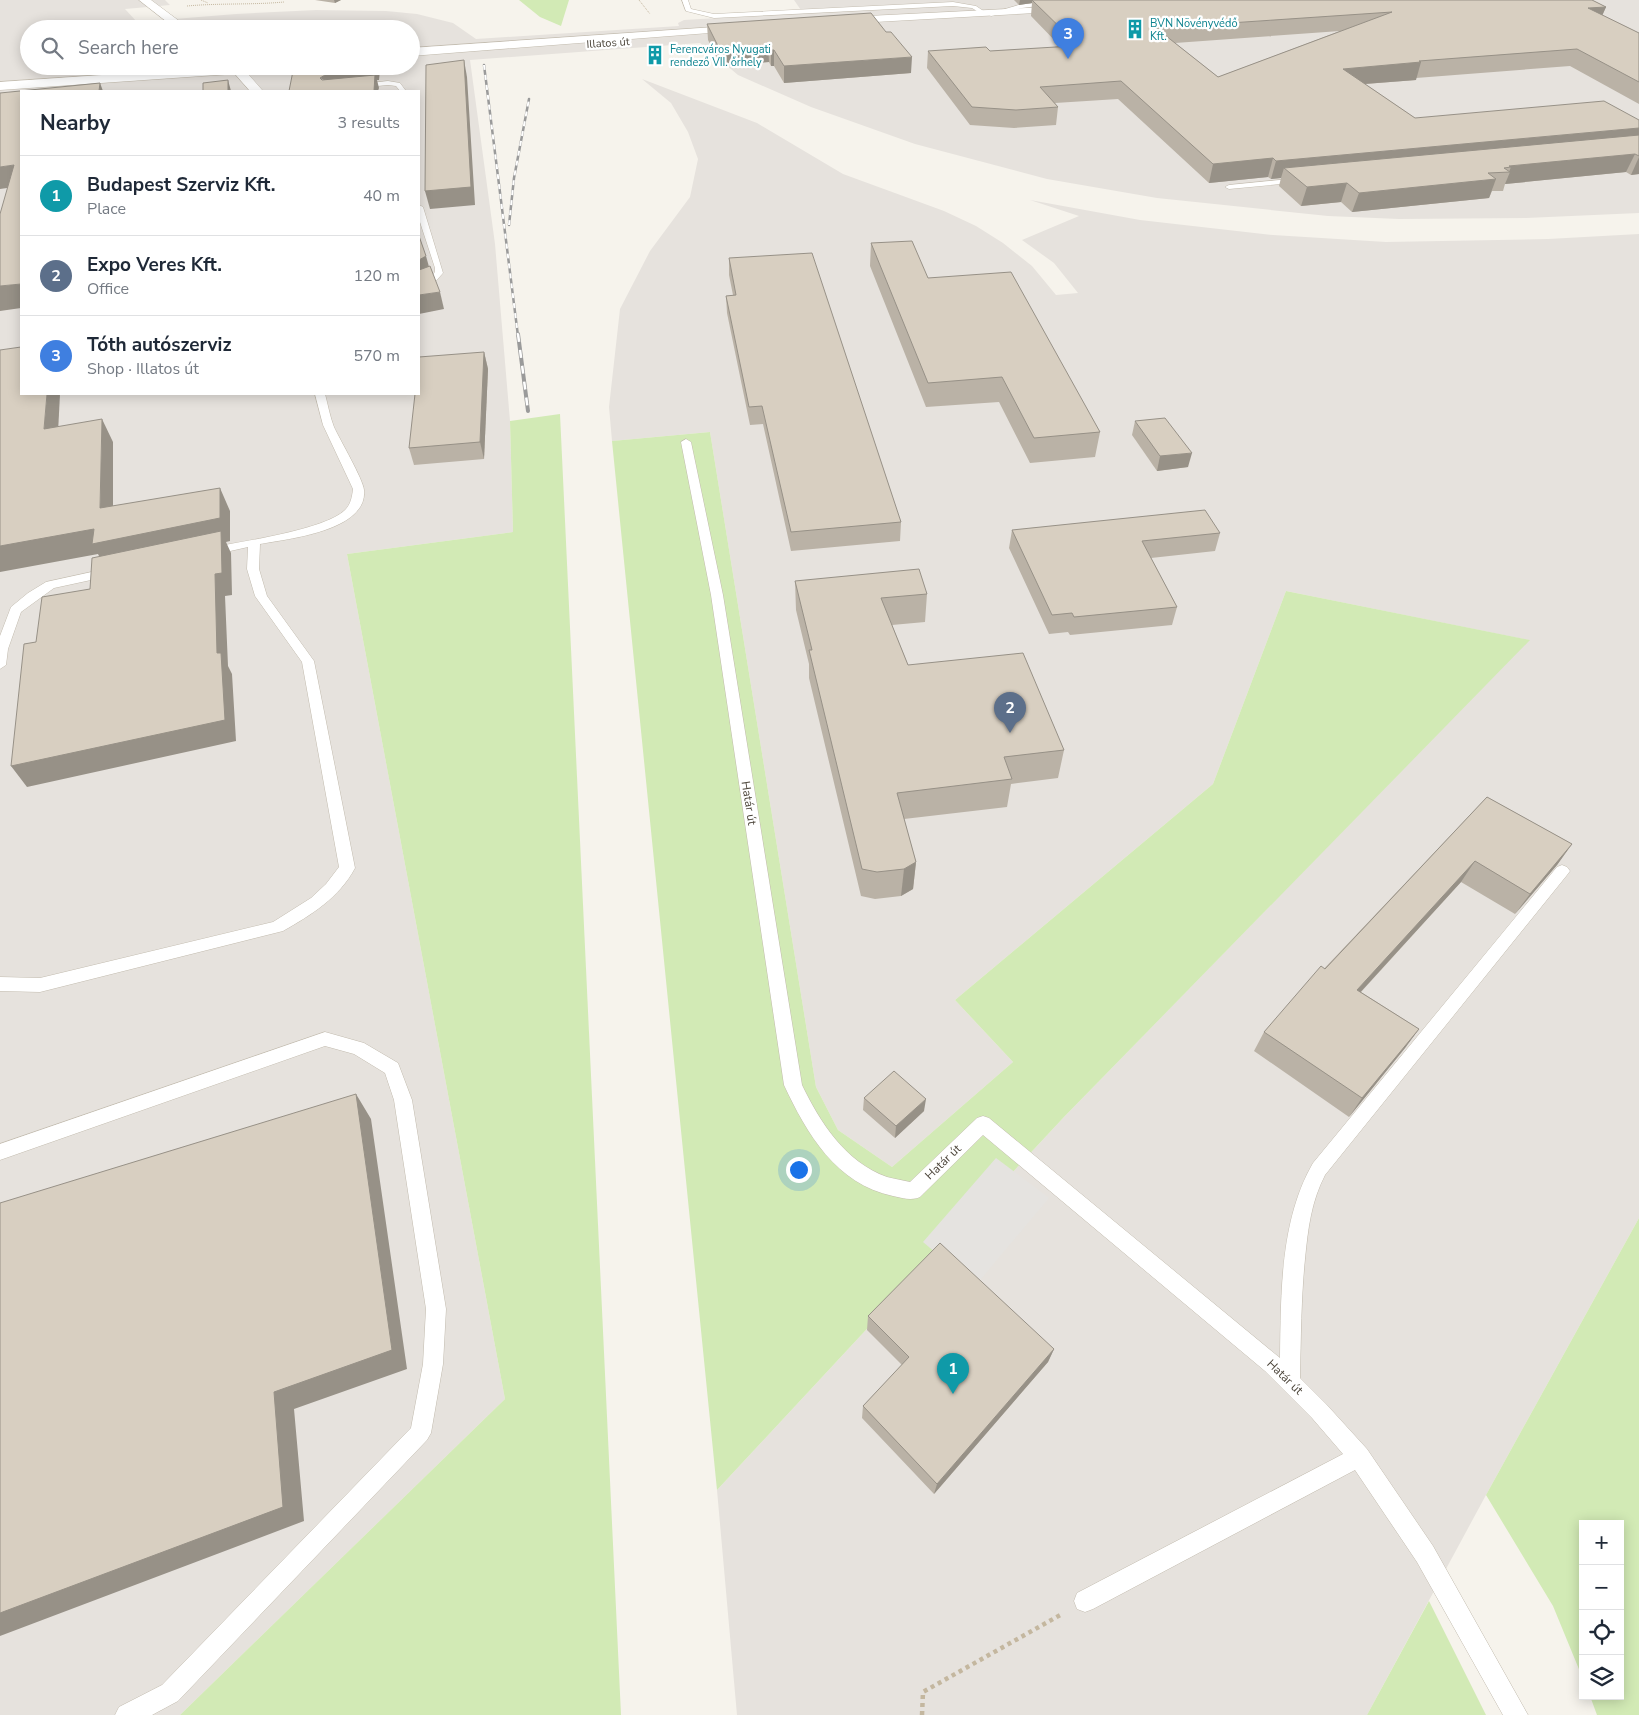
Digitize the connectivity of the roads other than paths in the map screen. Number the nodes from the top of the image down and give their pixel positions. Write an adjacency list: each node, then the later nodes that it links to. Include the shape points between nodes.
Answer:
1 (144, 0): 5 (street)
2 (685, 0): 4 (lane, via 688,10 714,16 953,4 979,8)
3 (1077, 6): 4 (street)
4 (988, 14): 6 (street); 7 (street)
5 (171, 20)
6 (800, 24)
7 (830, 28)
8 (420, 51): 9 (street, Illatos út, via 756,30)
9 (420, 57)
10 (140, 75): 12 (street)
11 (246, 75): 13 (street)
12 (0, 86)
13 (256, 90)
14 (331, 90): 15 (lane, via 388,83 398,84)
15 (402, 90)
16 (1307, 180): 17 (lane)
17 (1229, 187)
18 (420, 210): 19 (lane, via 439,273 432,280)
19 (420, 284)
20 (320, 395): 22 (lane, via 328,425 359,489 359,499 353,511 325,528)
21 (686, 442): 29 (lane, Határ út, via 717,595 794,1084 810,1120 830,1147 856,1170 884,1185 913,1191 982,1124)
22 (254, 542): 23 (lane); 27 (lane, via 253,569 261,596 308,661 347,868 330,892 312,908 278,927 40,985)
23 (196, 554)
24 (118, 571): 25 (lane, via 50,585 32,596 15,610)
25 (0, 665)
26 (1562, 870): 29 (lane, via 1319,1169 1309,1187 1300,1217 1291,1302)
27 (0, 984)
28 (0, 1152): 32 (lane, via 325,1039 358,1048 392,1068 403,1100 436,1309 433,1364 420,1433 170,1693)
29 (1290, 1381): 30 (lane, Határ út)
30 (1359, 1457): 31 (lane); 33 (lane, Határ út, via 1425,1554)
31 (1085, 1601)
32 (127, 1715)
33 (1516, 1715)

